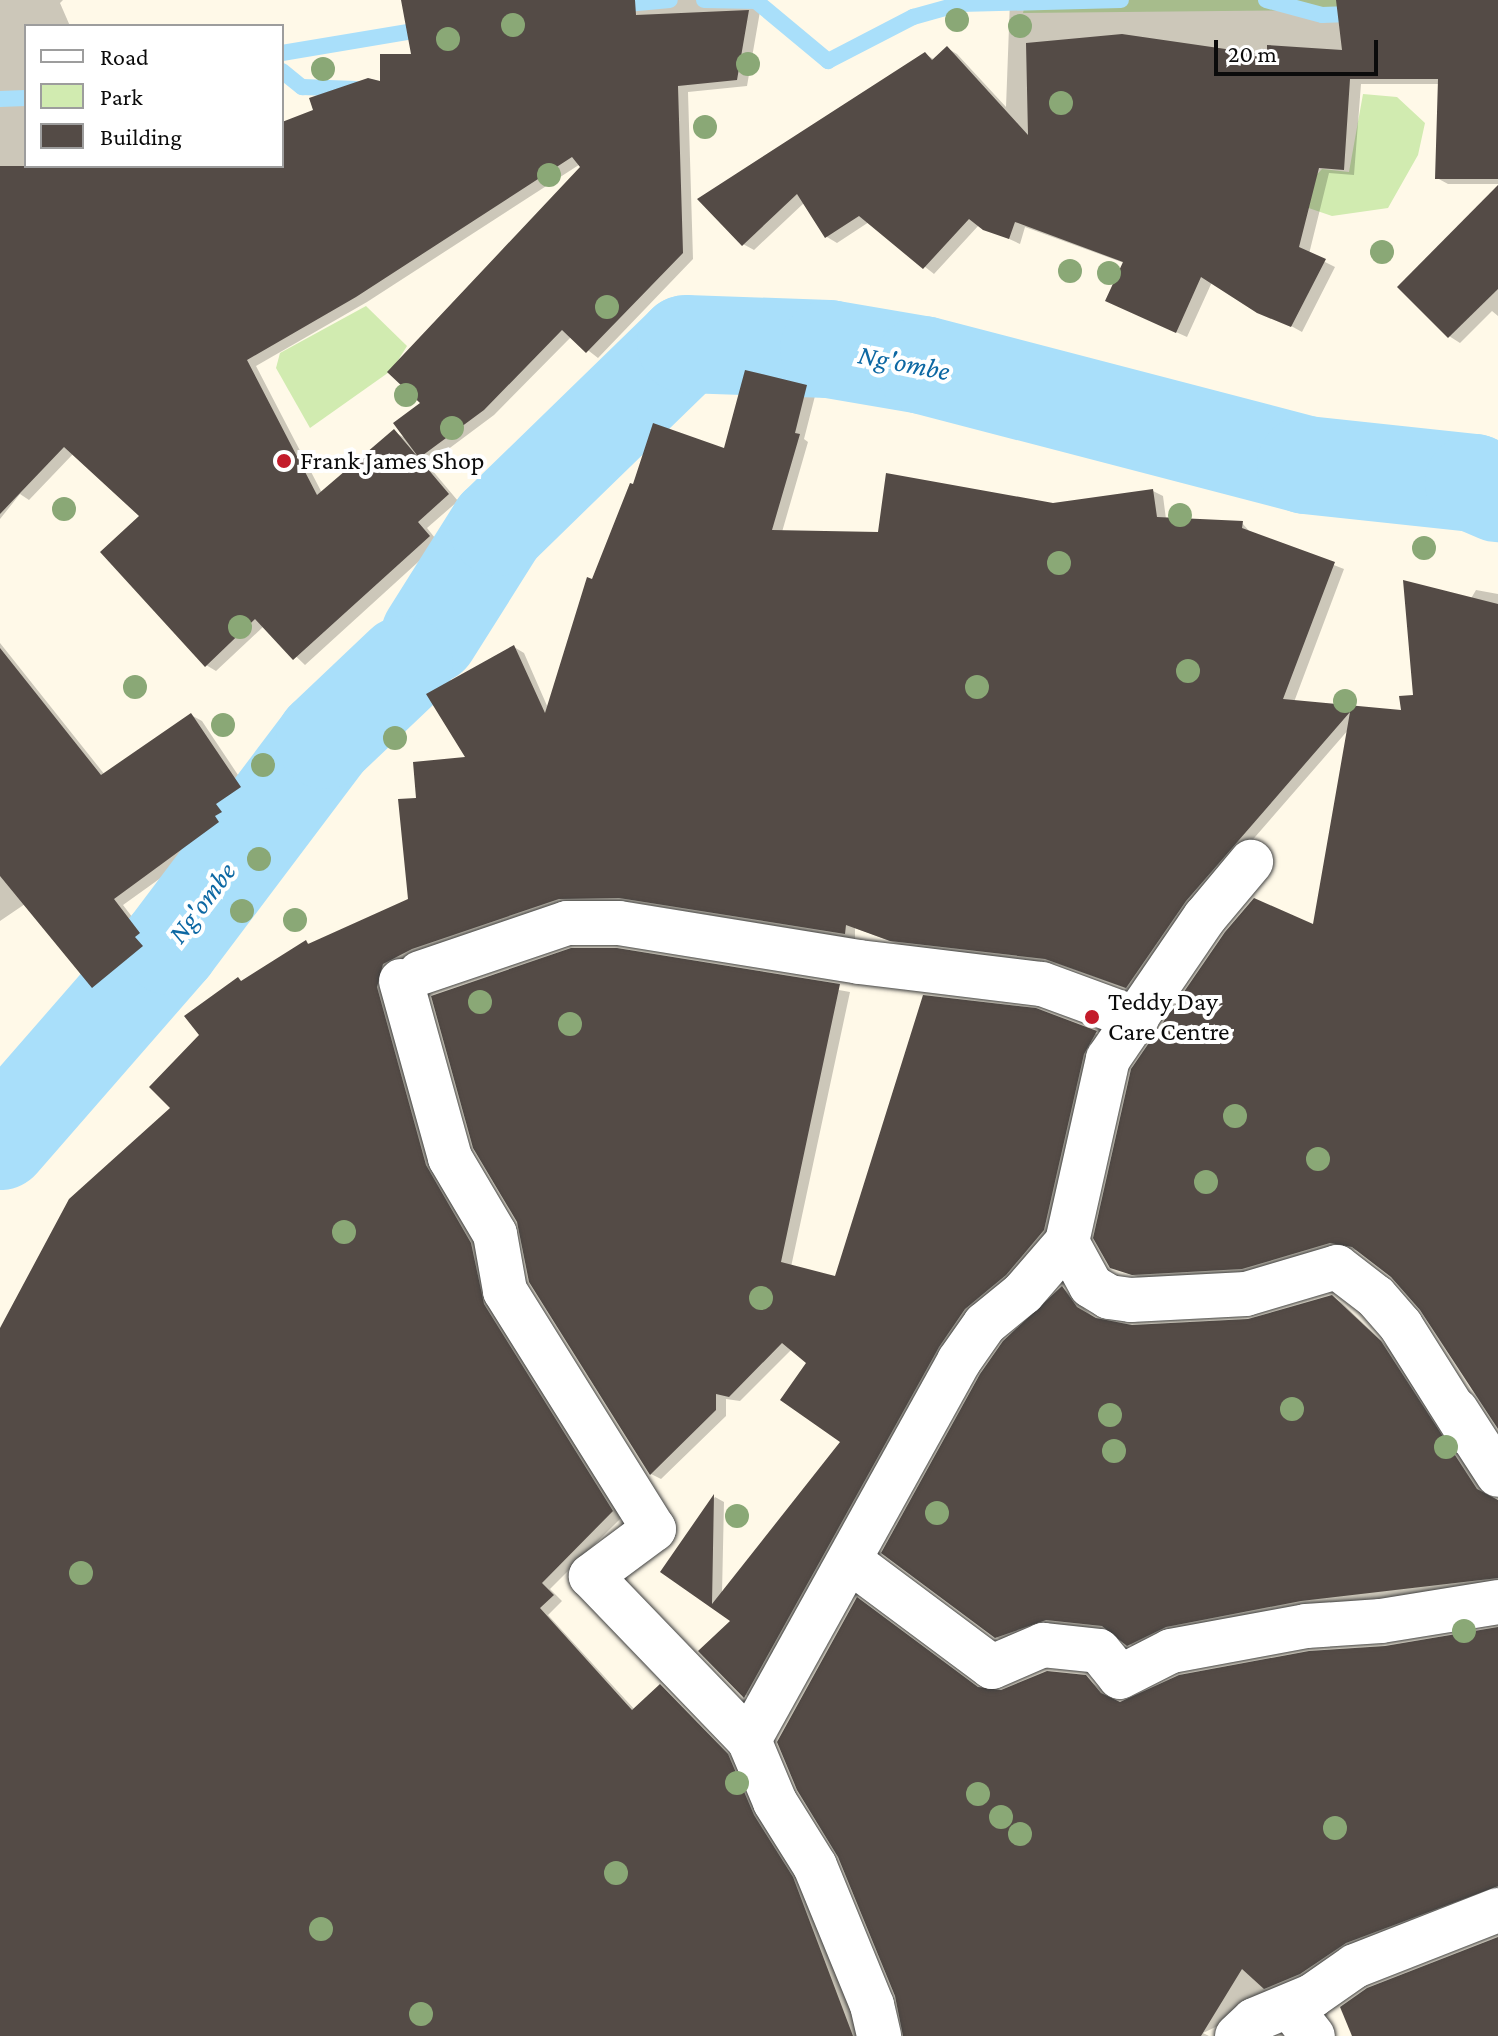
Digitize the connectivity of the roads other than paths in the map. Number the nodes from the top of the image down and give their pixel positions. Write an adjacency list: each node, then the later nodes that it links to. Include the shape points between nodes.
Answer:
1 (1251, 862): 2 (street, via 1205,917)
2 (1137, 1019): 3 (street, via 1108,1059); 7 (street, via 1042,984 859,962 619,923 567,923 410,977 450,1158 495,1234 505,1291 654,1529 591,1576)
3 (1067, 1242): 4 (street, via 1091,1286 1109,1297 1131,1300 1246,1294 1337,1267 1376,1297 1401,1326); 5 (street, via 1023,1293 985,1324 959,1361)
4 (1498, 1475)
5 (850, 1561): 6 (street, via 992,1667 1043,1645 1099,1651 1120,1677 1171,1651 1306,1626 1381,1621); 7 (street)
6 (1498, 1602)
7 (749, 1740): 10 (street, via 775,1802 815,1866 872,2005)
8 (1498, 1910): 9 (street, via 1355,1966)
9 (1301, 2021): 11 (street, via 1254,2020)
10 (879, 2036)
11 (1237, 2036)

